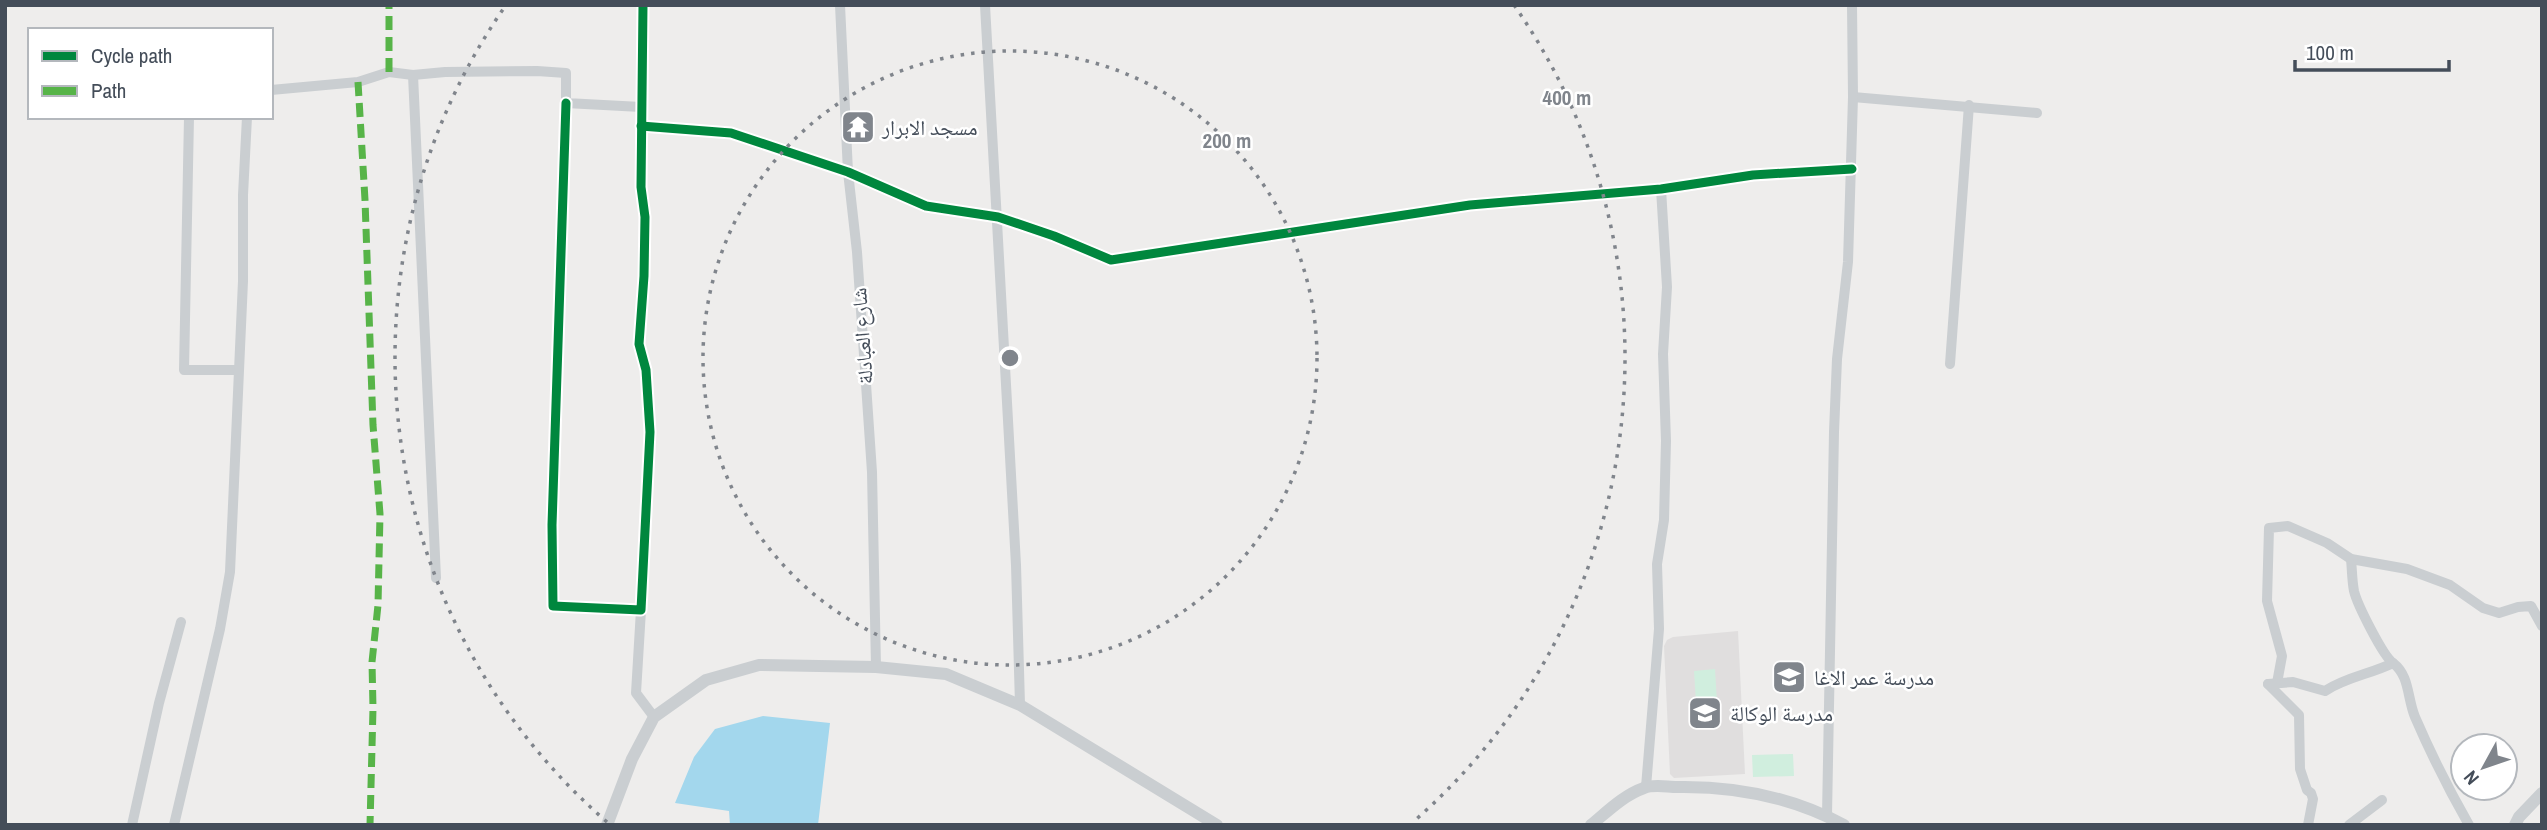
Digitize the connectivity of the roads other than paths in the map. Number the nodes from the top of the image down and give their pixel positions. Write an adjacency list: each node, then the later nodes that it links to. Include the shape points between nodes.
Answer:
1 (643, 5): 10 (street)
2 (840, 5): 16 (street, شارع العبادلة)
3 (985, 5): 18 (street)
4 (1852, 5): 7 (street)
5 (413, 75): 6 (street, via 389,72 358,82); 8 (street, via 566,73); 22 (street)
6 (273, 90)
7 (1853, 97): 9 (street); 15 (street)
8 (566, 103): 10 (street); 23 (street, via 553,606)
9 (1969, 105): 11 (street); 19 (street)
10 (641, 107): 14 (street)
11 (2037, 113)
12 (189, 119): 20 (street, via 184,370)
13 (247, 119): 20 (street)
14 (641, 126): 16 (street, via 724,132); 23 (street, via 640,187 645,217 639,344 646,370 650,432)
15 (1852, 169): 17 (street, via 1753,175); 34 (street, via 1837,359)
16 (848, 172): 18 (street, via 926,206); 27 (street, شارع العبادلة, via 872,472)
17 (1661, 189): 18 (street, via 1470,205 1111,261); 31 (street, via 1667,287 1666,441 1664,520 1657,564 1659,629)
18 (998, 217): 29 (street)
19 (1950, 364)
20 (238, 370): 36 (street, via 230,572)
21 (2351, 559): 25 (street, via 2407,569 2450,585 2498,613 2531,607); 26 (street, via 2361,611 2385,657); 28 (street, via 2288,526 2269,528 2267,601 2282,656)
22 (436, 578)
23 (641, 610): 30 (street, via 636,693)
24 (181, 622): 35 (street)
25 (2542, 626)
26 (2393, 663): 28 (street, via 2325,691 2293,682); 43 (street, via 2402,670 2413,712)
27 (876, 667): 29 (street, via 946,674); 30 (street, via 758,665 706,680)
28 (2277, 683): 41 (street, via 2268,684 2299,715 2300,769 2313,799)
29 (1020, 705): 38 (street)
30 (654, 718): 37 (street, via 632,759)
31 (1646, 787): 34 (street, via 1735,789); 39 (street, via 1621,800)
32 (2542, 793): 44 (street)
33 (2382, 800): 42 (street)
34 (1827, 816): 40 (street)
35 (132, 825)
36 (174, 825)
37 (607, 825)
38 (1216, 825)
39 (1591, 825)
40 (1844, 825)
41 (2308, 825)
42 (2349, 825)
43 (2469, 825)
44 (2515, 825)

